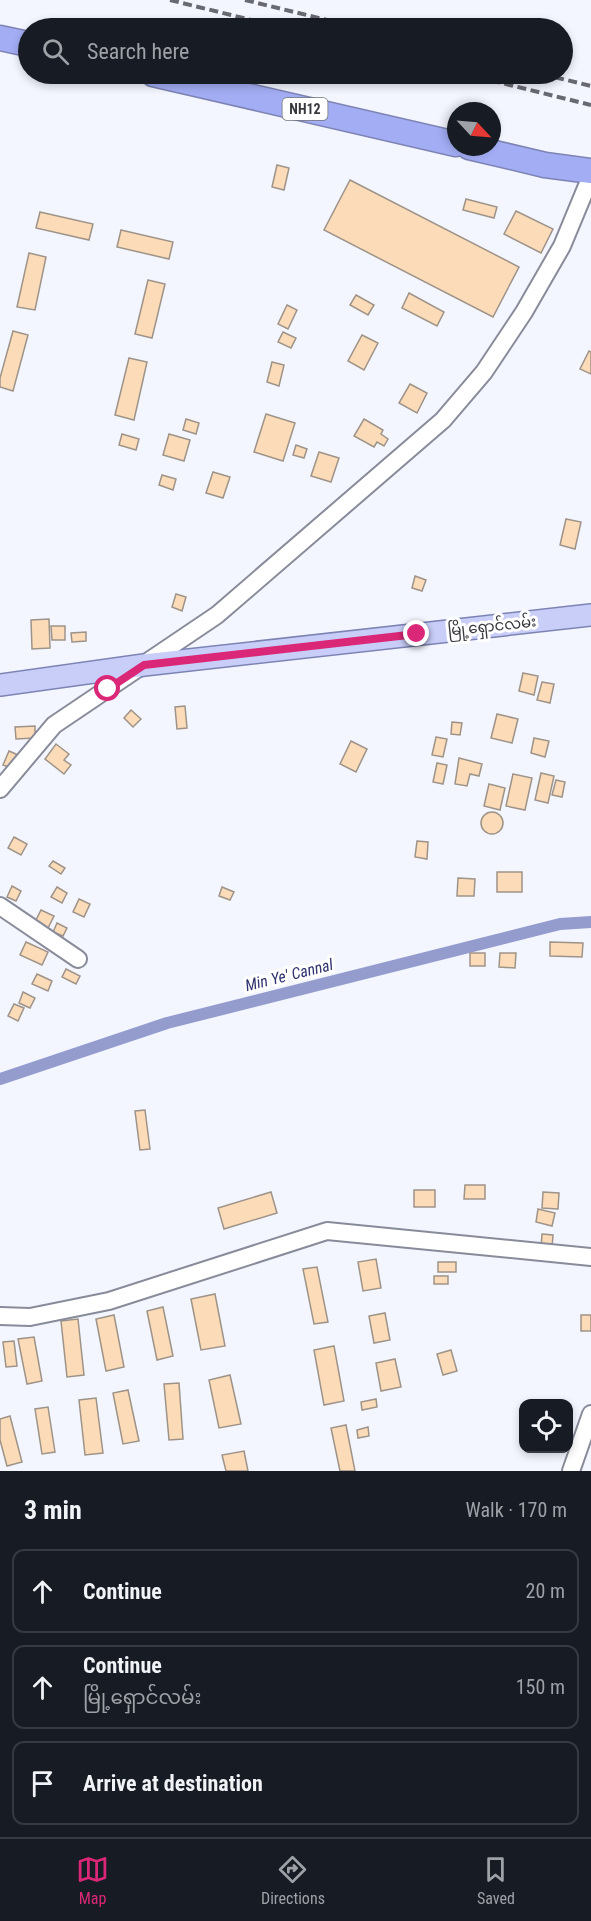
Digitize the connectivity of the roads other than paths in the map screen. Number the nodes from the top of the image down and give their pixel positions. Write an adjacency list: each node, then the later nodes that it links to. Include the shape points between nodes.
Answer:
1 (0, 38): 2 (highway)
2 (18, 42)
3 (196, 84): 4 (highway, NH12)
4 (447, 142)
5 (501, 155): 6 (highway)
6 (590, 178): 8 (street, via 562,246 524,312 483,372 443,420 217,615)
7 (591, 615): 8 (main road, မြို့ရှောင်လမ်း)
8 (144, 665): 9 (main road, မြို့ရှောင်လမ်း); 10 (street, via 54,725)
9 (0, 685)
10 (0, 789)
11 (0, 906): 12 (street)
12 (78, 959)
13 (591, 1257): 14 (street, via 327,1231 109,1301 30,1317)
14 (0, 1316)
15 (591, 1414): 16 (street)
16 (571, 1471)

